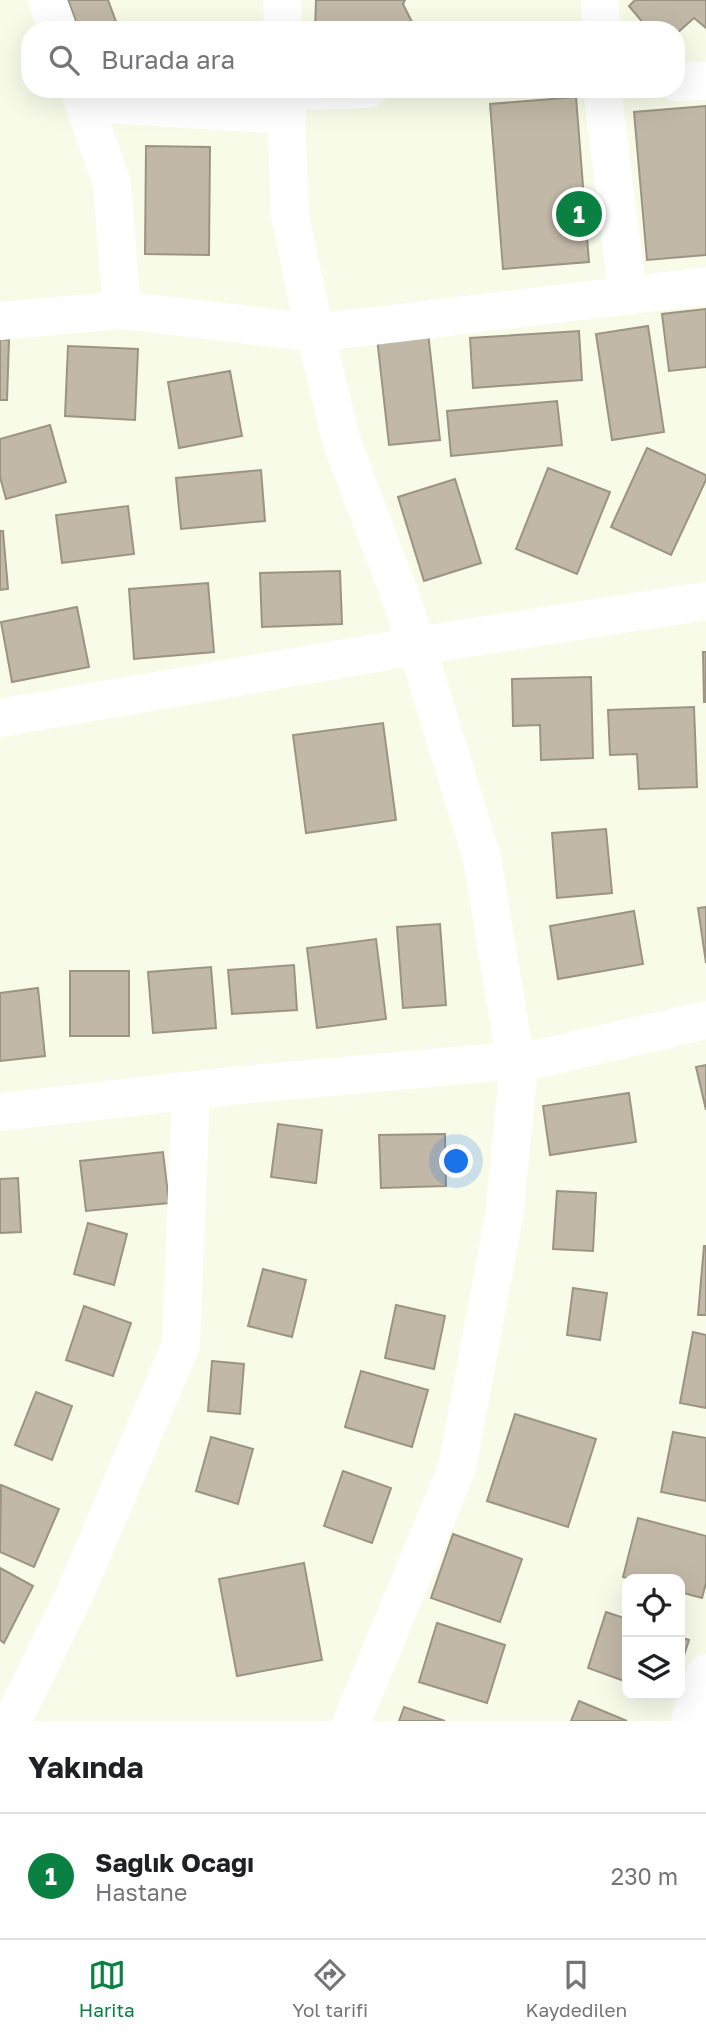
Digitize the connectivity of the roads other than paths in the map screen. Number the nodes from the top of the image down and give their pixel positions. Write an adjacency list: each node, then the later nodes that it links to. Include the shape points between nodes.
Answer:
1 (47, 0): 4 (street)
2 (282, 0): 5 (street)
3 (600, 0): 6 (street)
4 (55, 21)
5 (283, 21)
6 (601, 21)
7 (706, 81): 8 (street)
8 (685, 82)
9 (603, 98): 13 (street)
10 (286, 99): 11 (street); 16 (street, via 290,216)
11 (83, 102): 14 (street, via 112,184)
12 (706, 286): 13 (street)
13 (628, 296): 16 (street)
14 (122, 310): 15 (street); 16 (street)
15 (0, 321)
16 (315, 334): 18 (street, via 342,443)
17 (706, 601): 18 (street)
18 (416, 646): 19 (street); 21 (street, via 482,858)
19 (0, 718)
20 (706, 1020): 21 (street)
21 (516, 1061): 22 (street); 26 (street, via 504,1216 457,1468)
22 (191, 1090): 23 (street); 25 (street, via 181,1345 74,1596)
23 (0, 1112)
24 (706, 1673): 27 (street)
25 (12, 1721)
26 (352, 1721)
27 (690, 1721)

